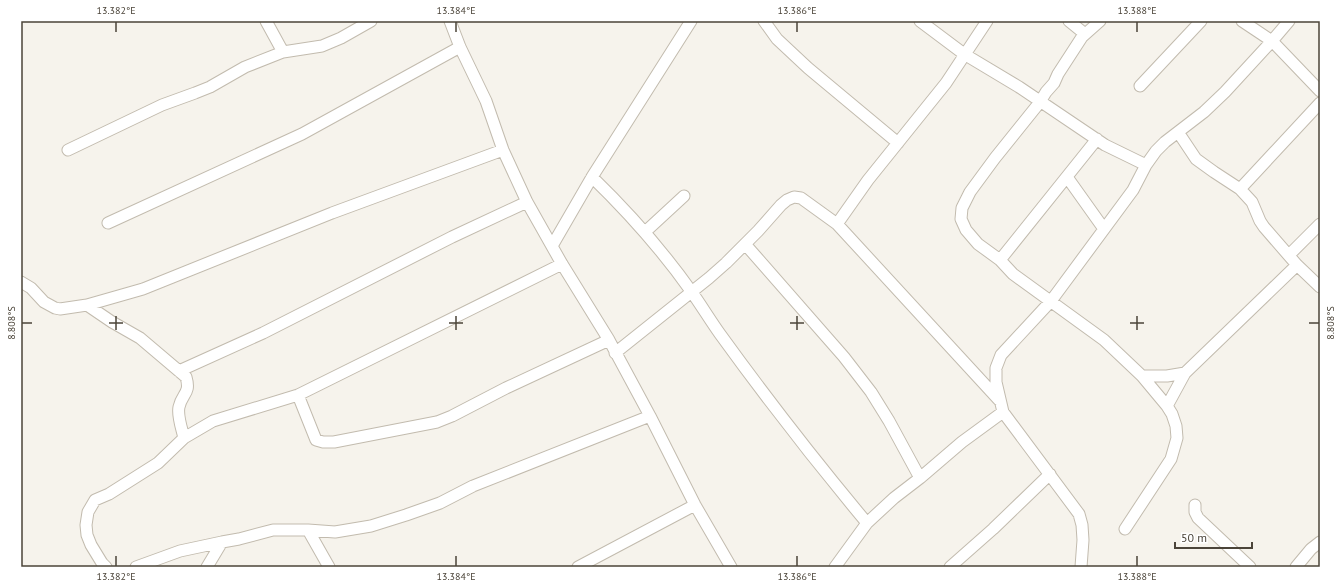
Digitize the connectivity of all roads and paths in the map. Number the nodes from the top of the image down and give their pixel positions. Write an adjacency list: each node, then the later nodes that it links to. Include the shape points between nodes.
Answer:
1 (266, 21): 16 (street)
2 (371, 21): 16 (street, via 322,46)
3 (450, 21): 15 (street)
4 (691, 21): 28 (street)
5 (764, 21): 24 (street, via 777,39 808,68)
6 (920, 21): 17 (street)
7 (987, 21): 17 (street)
8 (1069, 21): 13 (street)
9 (1100, 21): 13 (street)
10 (1201, 21): 18 (street)
11 (1242, 21): 14 (street)
12 (1289, 21): 14 (street)
13 (1085, 34): 20 (street)
14 (1272, 41): 19 (street); 22 (street, via 1225,92)
15 (460, 47): 26 (street, via 486,101); 33 (street, via 302,134)
16 (284, 52): 25 (street, via 245,66 210,87 162,104)
17 (964, 54): 20 (street); 24 (street, via 946,83)
18 (1140, 86)
19 (1320, 91)
20 (1040, 102): 23 (street); 41 (street, via 995,158 970,192 962,208 961,219 966,230 978,244)
21 (1320, 103): 30 (street)
22 (1178, 132): 27 (street, via 1156,150); 30 (street, via 1196,159)
23 (1097, 139): 27 (street); 29 (street)
24 (898, 143): 34 (street)
25 (68, 150)
26 (503, 150): 32 (street); 48 (street, via 332,213 143,289)
27 (1146, 165): 36 (street, via 1133,190)
28 (592, 177): 37 (street); 39 (street)
29 (1067, 177): 36 (street); 41 (street)
30 (1240, 188): 40 (street, via 1252,202 1264,227)
31 (684, 196): 37 (street)
32 (527, 202): 39 (street); 51 (street, via 452,237 263,334)
33 (108, 223)
34 (837, 224): 38 (street, via 801,198 794,197 781,205); 55 (street)
35 (1320, 224): 40 (street)
36 (1104, 229): 47 (street)
37 (645, 232): 46 (street)
38 (745, 244): 46 (street); 61 (street, via 849,363 871,392)
39 (552, 246): 42 (street)
40 (1289, 255): 43 (street)
41 (1000, 260): 47 (street, via 1013,274)
42 (562, 264): 49 (street); 54 (street)
43 (1297, 265): 45 (street); 52 (street)
44 (21, 282): 48 (street, via 54,308)
45 (1320, 287)
46 (692, 292): 50 (street); 64 (street, via 777,411)
47 (1051, 302): 53 (street, via 1104,340); 55 (street, via 1001,355 996,368)
48 (87, 304): 51 (street, via 140,338)
49 (609, 340): 50 (street); 54 (street, via 442,420 334,442 316,440)
50 (615, 353): 58 (street)
51 (179, 371): 59 (street, via 186,377 188,388 178,412)
52 (1185, 373): 53 (street); 56 (street)
53 (1142, 376): 56 (street)
54 (298, 394): 59 (street, via 213,421)
55 (1000, 400): 57 (street)
56 (1167, 406): 65 (street, via 1176,426 1177,438 1171,459)
57 (1004, 412): 60 (street); 61 (street, via 962,442)
58 (650, 416): 62 (street); 66 (street, via 406,515 349,530)
59 (184, 438): 70 (street, via 158,463 95,500 88,512 87,535 91,546)
60 (1050, 474): 69 (street, via 1079,514 1083,540); 77 (street)
61 (920, 478): 64 (street)
62 (695, 505): 74 (street); 75 (street)
63 (1196, 505): 78 (street, via 1195,512 1198,518)
64 (867, 523): 76 (street)
65 (1125, 529)
66 (308, 530): 67 (street, via 273,530); 73 (street)
67 (222, 542): 71 (street, via 180,551); 72 (street)
68 (1320, 542): 79 (street)
69 (1080, 566)
70 (106, 567)
71 (136, 567)
72 (207, 567)
73 (329, 567)
74 (578, 567)
75 (731, 567)
76 (835, 567)
77 (950, 567)
78 (1250, 567)
79 (1296, 567)

